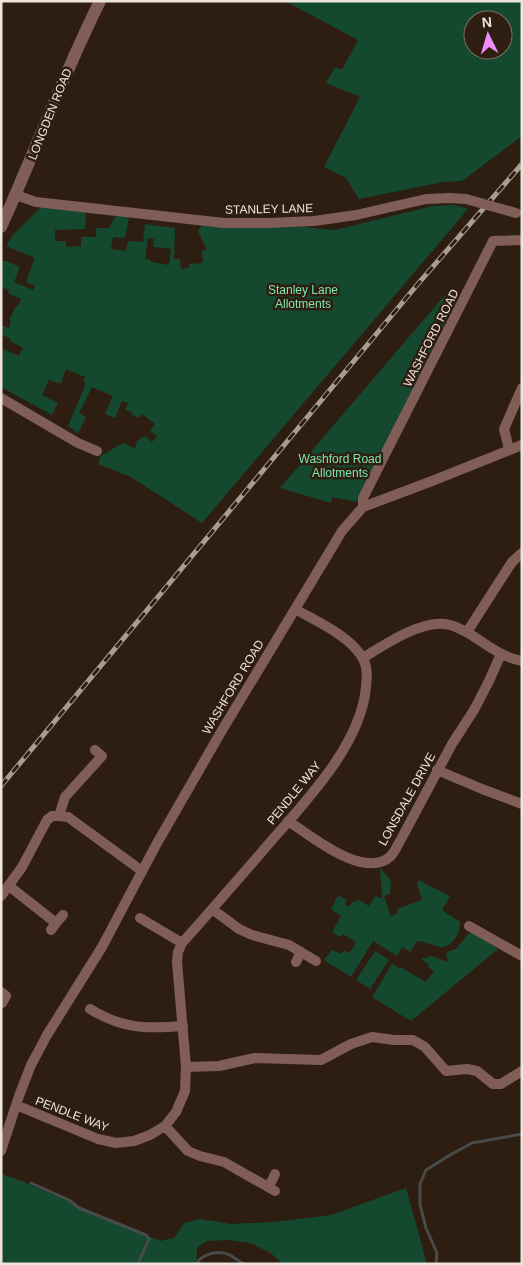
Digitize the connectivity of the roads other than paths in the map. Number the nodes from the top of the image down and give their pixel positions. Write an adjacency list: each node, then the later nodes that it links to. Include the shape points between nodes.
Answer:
1 (100, 1): 2 (street, LONGDEN ROAD, via 64,77)
2 (16, 195): 3 (street, LONGDEN ROAD); 4 (street, STANLEY LANE, bridge, via 36,202 234,223 314,221 426,199 449,198 466,199)
3 (5, 209): 5 (street, LONGDEN ROAD)
4 (519, 214)
5 (1, 227)
6 (522, 240): 12 (street, WASHFORD ROAD, via 493,241 363,498)
7 (522, 388): 10 (street, via 504,429)
8 (1, 398): 11 (street)
9 (522, 445): 10 (street)
10 (509, 449): 12 (street)
11 (97, 452)
12 (364, 507): 14 (street, WASHFORD ROAD, via 342,531)
13 (522, 552): 15 (street, via 512,562)
14 (295, 609): 17 (street, via 353,645); 24 (street, WASHFORD ROAD)
15 (467, 632): 16 (street); 17 (street, via 445,624 420,628)
16 (501, 654): 18 (street); 20 (street, LONSDALE DRIVE, via 474,710)
17 (363, 658): 23 (street, PENDLE WAY, via 367,678 365,704 349,739 324,779)
18 (522, 661)
19 (102, 755): 22 (street, via 65,797)
20 (437, 770): 21 (street); 23 (street, LONSDALE DRIVE, via 400,843 382,861 357,862)
21 (522, 804)
22 (59, 816): 24 (street, via 68,817); 25 (street, via 47,820)
23 (288, 821): 27 (street, PENDLE WAY)
24 (142, 871): 38 (street, WASHFORD ROAD, via 102,947 47,1035)
25 (9, 886): 26 (street); 29 (street)
26 (1, 896)
27 (212, 909): 31 (street, PENDLE WAY); 33 (street, via 240,929 289,945 299,957)
28 (140, 918): 31 (street, via 148,928)
29 (57, 922)
30 (469, 926): 32 (street)
31 (182, 943): 35 (street, PENDLE WAY, via 177,962)
32 (522, 956)
33 (316, 961)
34 (90, 1009): 35 (street, via 104,1022 133,1027)
35 (183, 1026): 36 (street, PENDLE WAY)
36 (186, 1067): 37 (street, via 219,1066 256,1058 321,1060 351,1044 377,1038 414,1040 425,1047 446,1071 477,1071 493,1084 502,1084); 39 (street, PENDLE WAY, via 185,1091 176,1112)
37 (522, 1071)
38 (16, 1105): 39 (street, PENDLE WAY, via 98,1140 116,1143 134,1142); 40 (street, WASHFORD ROAD)
39 (165, 1126): 41 (street, via 188,1151 224,1162 272,1189)
40 (1, 1151)
41 (275, 1174)

